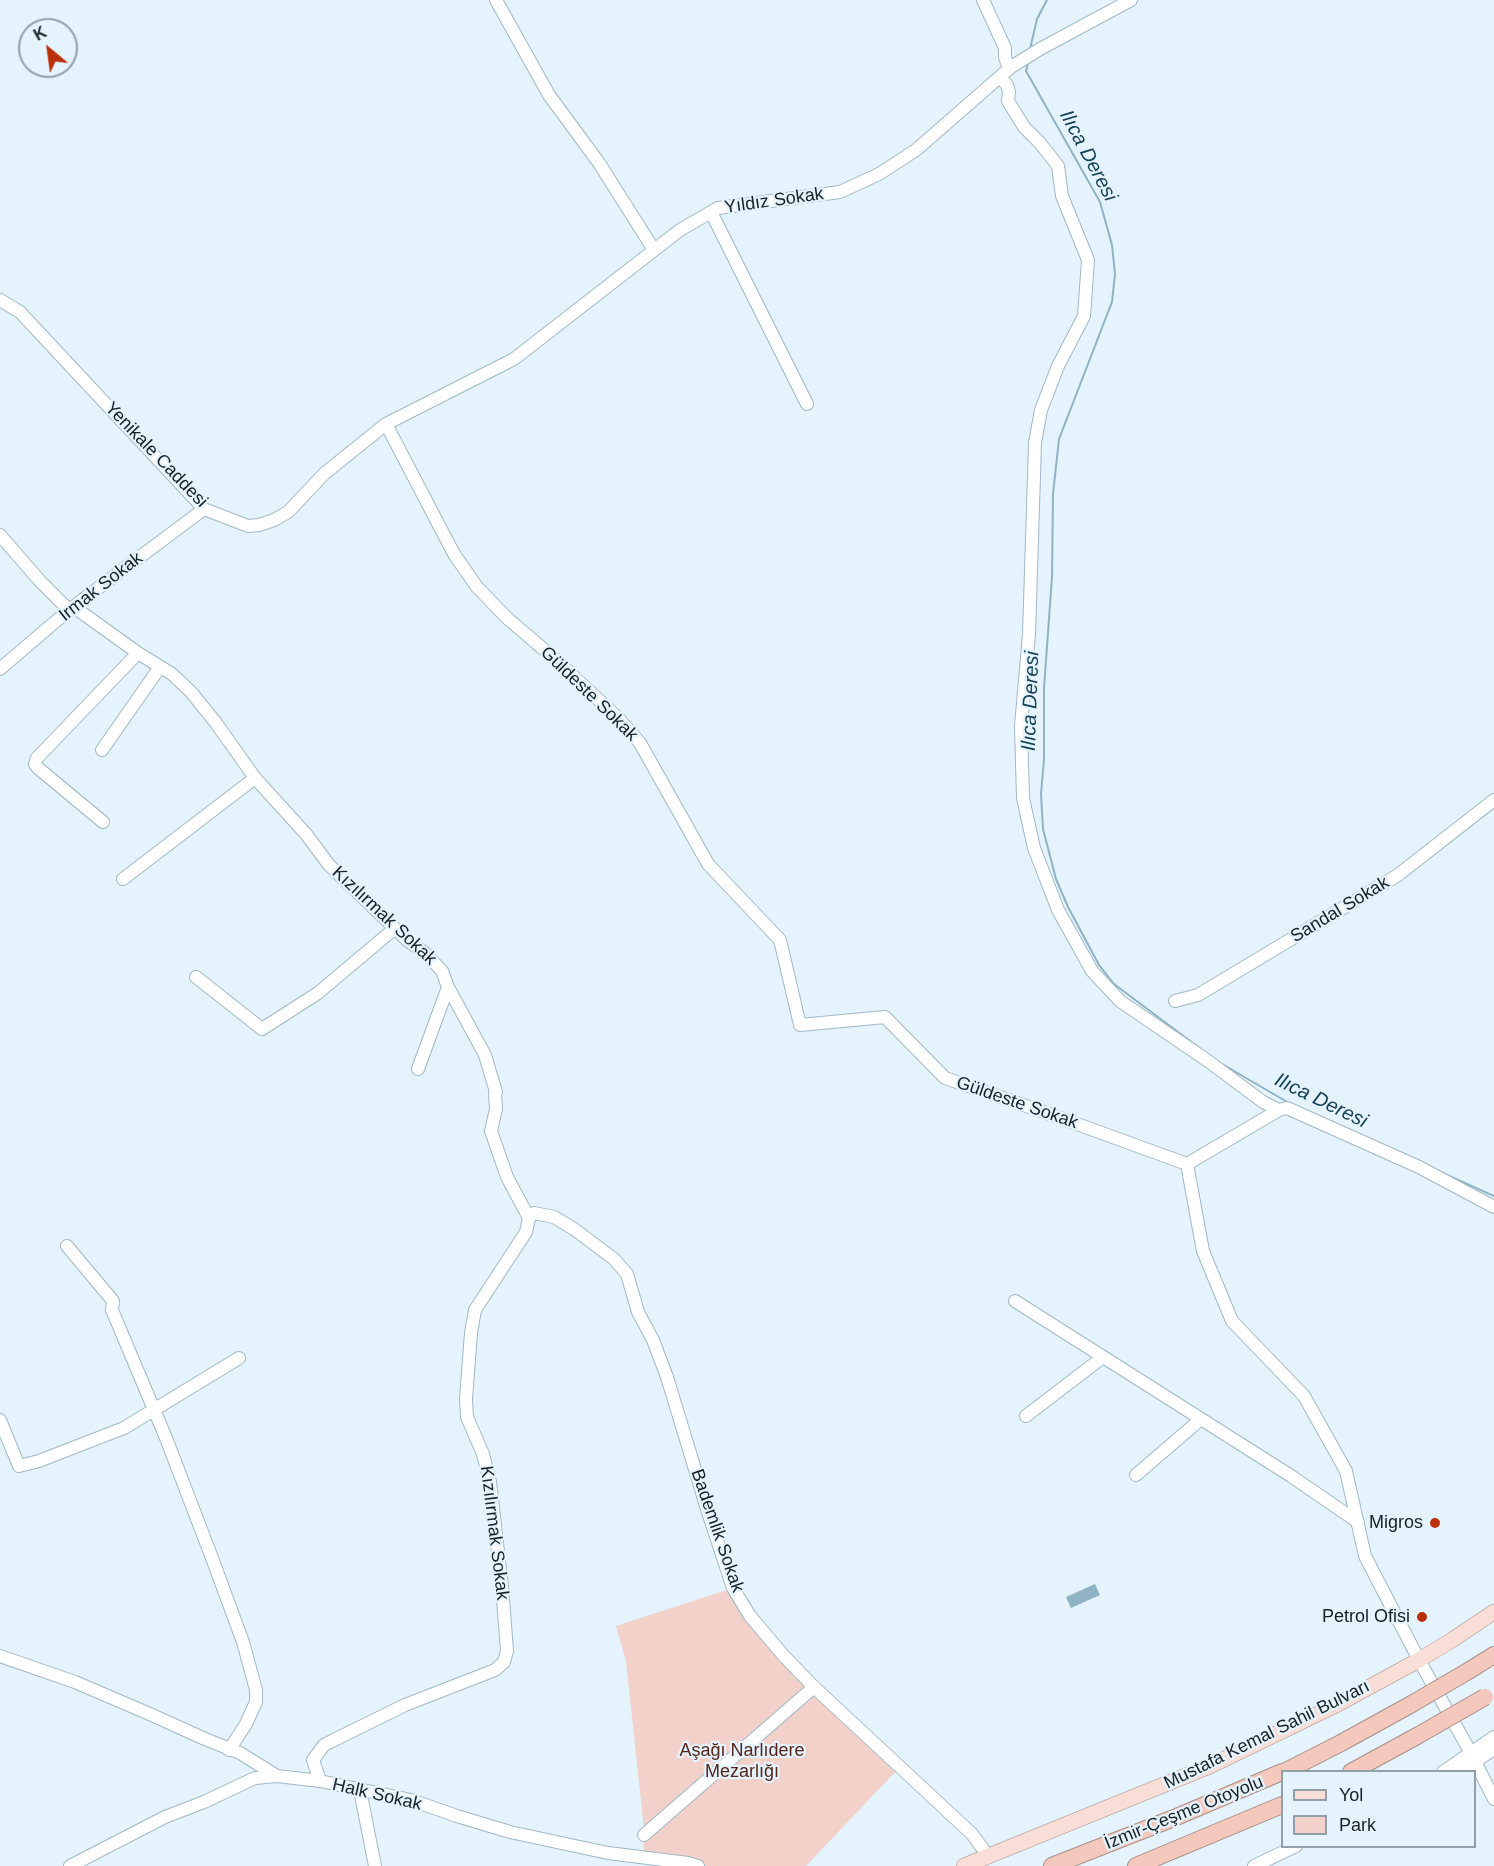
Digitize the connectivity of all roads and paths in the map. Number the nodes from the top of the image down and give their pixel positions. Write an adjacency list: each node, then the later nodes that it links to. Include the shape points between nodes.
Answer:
1 (496, 0): 6 (street, via 549,95 599,163)
2 (983, 0): 4 (street, via 1005,48)
3 (1131, 0): 4 (street, Yıldız Sokak)
4 (1007, 71): 5 (street, Yıldız Sokak, via 916,150 840,192); 26 (street, via 1008,101 1024,127 1058,166 1062,196 1088,260 1084,316 1041,410 1035,443 1029,634 1021,726 1023,798 1034,848 1063,920 1092,971 1120,1001)
5 (711, 212): 6 (street, Yıldız Sokak); 8 (street)
6 (654, 250): 9 (street, Yıldız Sokak, via 514,359)
7 (0, 300): 10 (street, Yenikale Caddesi, via 20,312)
8 (807, 404)
9 (386, 424): 10 (street, Yenikale Caddesi, via 326,473 288,512 274,520 248,525); 27 (street, Güldeste Sokak, via 454,554 477,587 640,742 708,864 780,940 800,1025 885,1017 945,1078)
10 (204, 508): 12 (street, Irmak Sokak)
11 (0, 535): 12 (street, Kızılırmak Sokak, via 39,580)
12 (72, 608): 13 (street, Kızılırmak Sokak); 15 (street, Irmak Sokak)
13 (138, 653): 14 (street, Kızılırmak Sokak); 19 (street, via 35,764)
14 (160, 667): 16 (street); 17 (street, Kızılırmak Sokak, via 191,692)
15 (0, 669)
16 (102, 750)
17 (255, 778): 20 (street); 21 (street, Kızılırmak Sokak, via 329,865)
18 (1494, 800): 24 (street, Sandal Sokak, via 1398,876 1198,995)
19 (103, 822)
20 (123, 879)
21 (394, 928): 22 (street, via 318,993 262,1029); 23 (street, Kızılırmak Sokak, via 442,971)
22 (196, 977)
23 (448, 987): 25 (street); 29 (street, Kızılırmak Sokak, via 485,1055 496,1092 491,1131 507,1177)
24 (1174, 1001)
25 (418, 1069)
26 (1279, 1110): 27 (street); 28 (street, via 1287,1108 1419,1167)
27 (1187, 1164): 39 (street, via 1203,1251 1232,1321 1304,1396 1346,1470)
28 (1494, 1207)
29 (529, 1218): 44 (street, Bademlik Sokak, via 534,1213 554,1217 614,1259 627,1274 638,1312 667,1377 733,1588 750,1616); 56 (street, Kızılırmak Sokak, via 526,1232 474,1311 466,1399 466,1417 483,1454 490,1482 502,1586 507,1651 504,1662 495,1670 405,1705 324,1745 313,1760)
30 (67, 1246): 34 (street, via 113,1301 112,1310)
31 (1015, 1301): 32 (street)
32 (1103, 1357): 35 (street); 36 (street)
33 (239, 1358): 34 (street)
34 (153, 1409): 37 (street, via 124,1428 19,1466); 48 (street, via 235,1621 256,1690 256,1702)
35 (1026, 1416)
36 (1201, 1419): 38 (street); 39 (street)
37 (0, 1420)
38 (1136, 1474)
39 (1358, 1522): 43 (street, via 1365,1556)
40 (1494, 1612): 43 (main road, Mustafa Kemal Sahil Bulvarı)
41 (1494, 1655): 50 (highway, İzmir-Çeşme Otoyolu, bridge)
42 (0, 1656): 48 (street, via 75,1682)
43 (1419, 1660): 49 (street); 62 (main road, Mustafa Kemal Sahil Bulvarı, via 1210,1766)
44 (814, 1687): 60 (street); 62 (street, Bademlik Sokak, via 972,1834)
45 (1490, 1695): 51 (highway, bridge)
46 (1494, 1737): 49 (street)
47 (1494, 1749): 49 (street)
48 (229, 1750): 55 (street)
49 (1473, 1757): 52 (street); 53 (street); 58 (street)
50 (1287, 1770)
51 (1355, 1770)
52 (1447, 1770)
53 (1461, 1770)
54 (1281, 1773): 68 (highway, İzmir-Çeşme Otoyolu)
55 (277, 1776): 56 (street, Halk Sokak); 64 (street, Halk Sokak, via 255,1778 165,1817)
56 (320, 1781): 57 (street, Halk Sokak)
57 (360, 1790): 65 (street); 66 (street, Halk Sokak, via 411,1800 510,1832 608,1853)
58 (1494, 1799)
59 (1281, 1805): 69 (highway, İzmir-Çeşme Otoyolu)
60 (644, 1835)
61 (1292, 1848): 63 (street)
62 (988, 1856): 67 (main road, Mustafa Kemal Sahil Bulvarı)
63 (1257, 1865)
64 (70, 1866)
65 (375, 1866)
66 (698, 1866)
67 (963, 1866)
68 (1052, 1866)
69 (1136, 1866)

